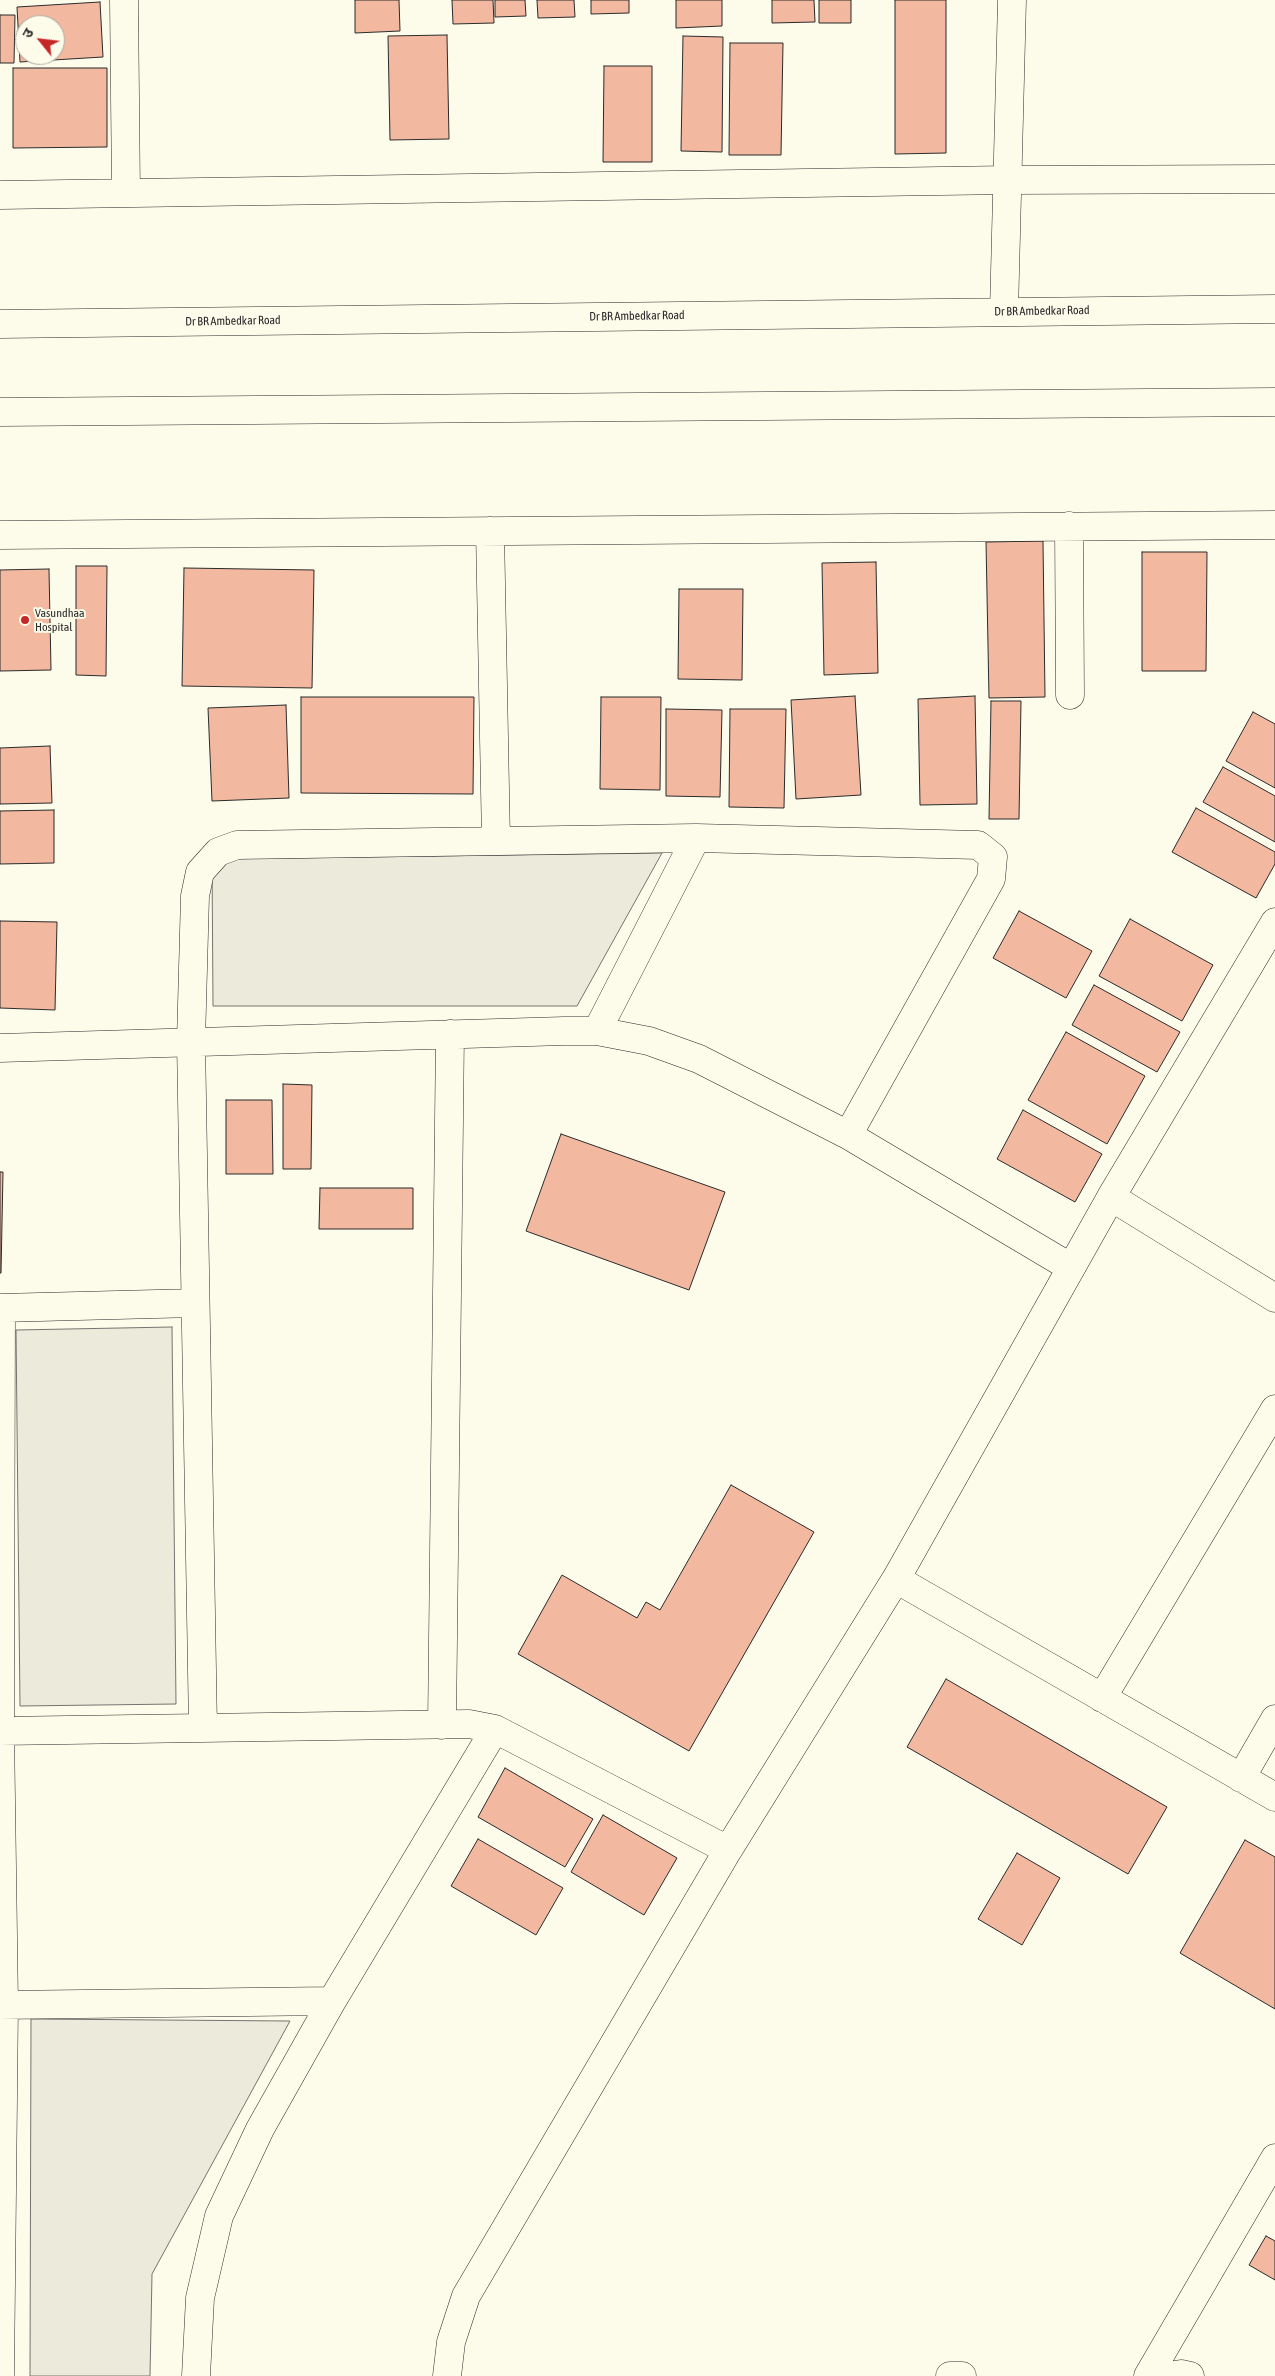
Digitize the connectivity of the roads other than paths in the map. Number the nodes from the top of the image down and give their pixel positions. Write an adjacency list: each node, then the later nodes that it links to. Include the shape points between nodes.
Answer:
1 (124, 0): 5 (street)
2 (1012, 0): 4 (street)
3 (1275, 179): 4 (street)
4 (1008, 180): 5 (street); 8 (street)
5 (126, 193): 6 (street)
6 (0, 195)
7 (1275, 309): 8 (street, Dr BR Ambedkar Road)
8 (1004, 312): 9 (street, Dr BR Ambedkar Road)
9 (0, 324)
10 (1275, 402): 11 (street)
11 (0, 412)
12 (1275, 525): 13 (street)
13 (1069, 526): 14 (street); 16 (street)
14 (490, 531): 15 (street); 18 (street)
15 (0, 535)
16 (1070, 695)
17 (696, 838): 18 (street); 20 (street); 24 (street, via 978,845 993,857 991,879)
18 (496, 841): 22 (street, via 237,845 218,852 200,872 195,896)
19 (1275, 922): 25 (street)
20 (598, 1031): 21 (street); 24 (street, via 649,1041 699,1059)
21 (450, 1034): 22 (street); 34 (street)
22 (191, 1041): 23 (street); 28 (street)
23 (0, 1048)
24 (848, 1135): 26 (street)
25 (1111, 1197): 26 (street); 27 (street)
26 (1070, 1267): 31 (street)
27 (1275, 1298)
28 (195, 1302): 29 (street); 35 (street)
29 (0, 1308): 37 (street)
30 (1275, 1408): 32 (street)
31 (896, 1579): 32 (street); 40 (street)
32 (1102, 1698): 38 (street)
33 (1275, 1719): 38 (street)
34 (442, 1725): 35 (street); 36 (street, via 469,1724)
35 (203, 1728): 37 (street)
36 (495, 1729): 40 (street); 41 (street)
37 (0, 1731): 42 (street)
38 (1241, 1778): 39 (street)
39 (1275, 1797)
40 (728, 1850): 46 (street, via 466,2296 451,2342)
41 (332, 2001): 42 (street); 45 (street, via 260,2129 219,2216 200,2298)
42 (2, 2005): 44 (street)
43 (1275, 2158): 49 (street)
44 (0, 2376)
45 (196, 2376)
46 (447, 2376)
47 (950, 2376): 48 (street)
48 (962, 2376)
49 (1148, 2376)
50 (1166, 2376): 51 (street)
51 (1190, 2376)

